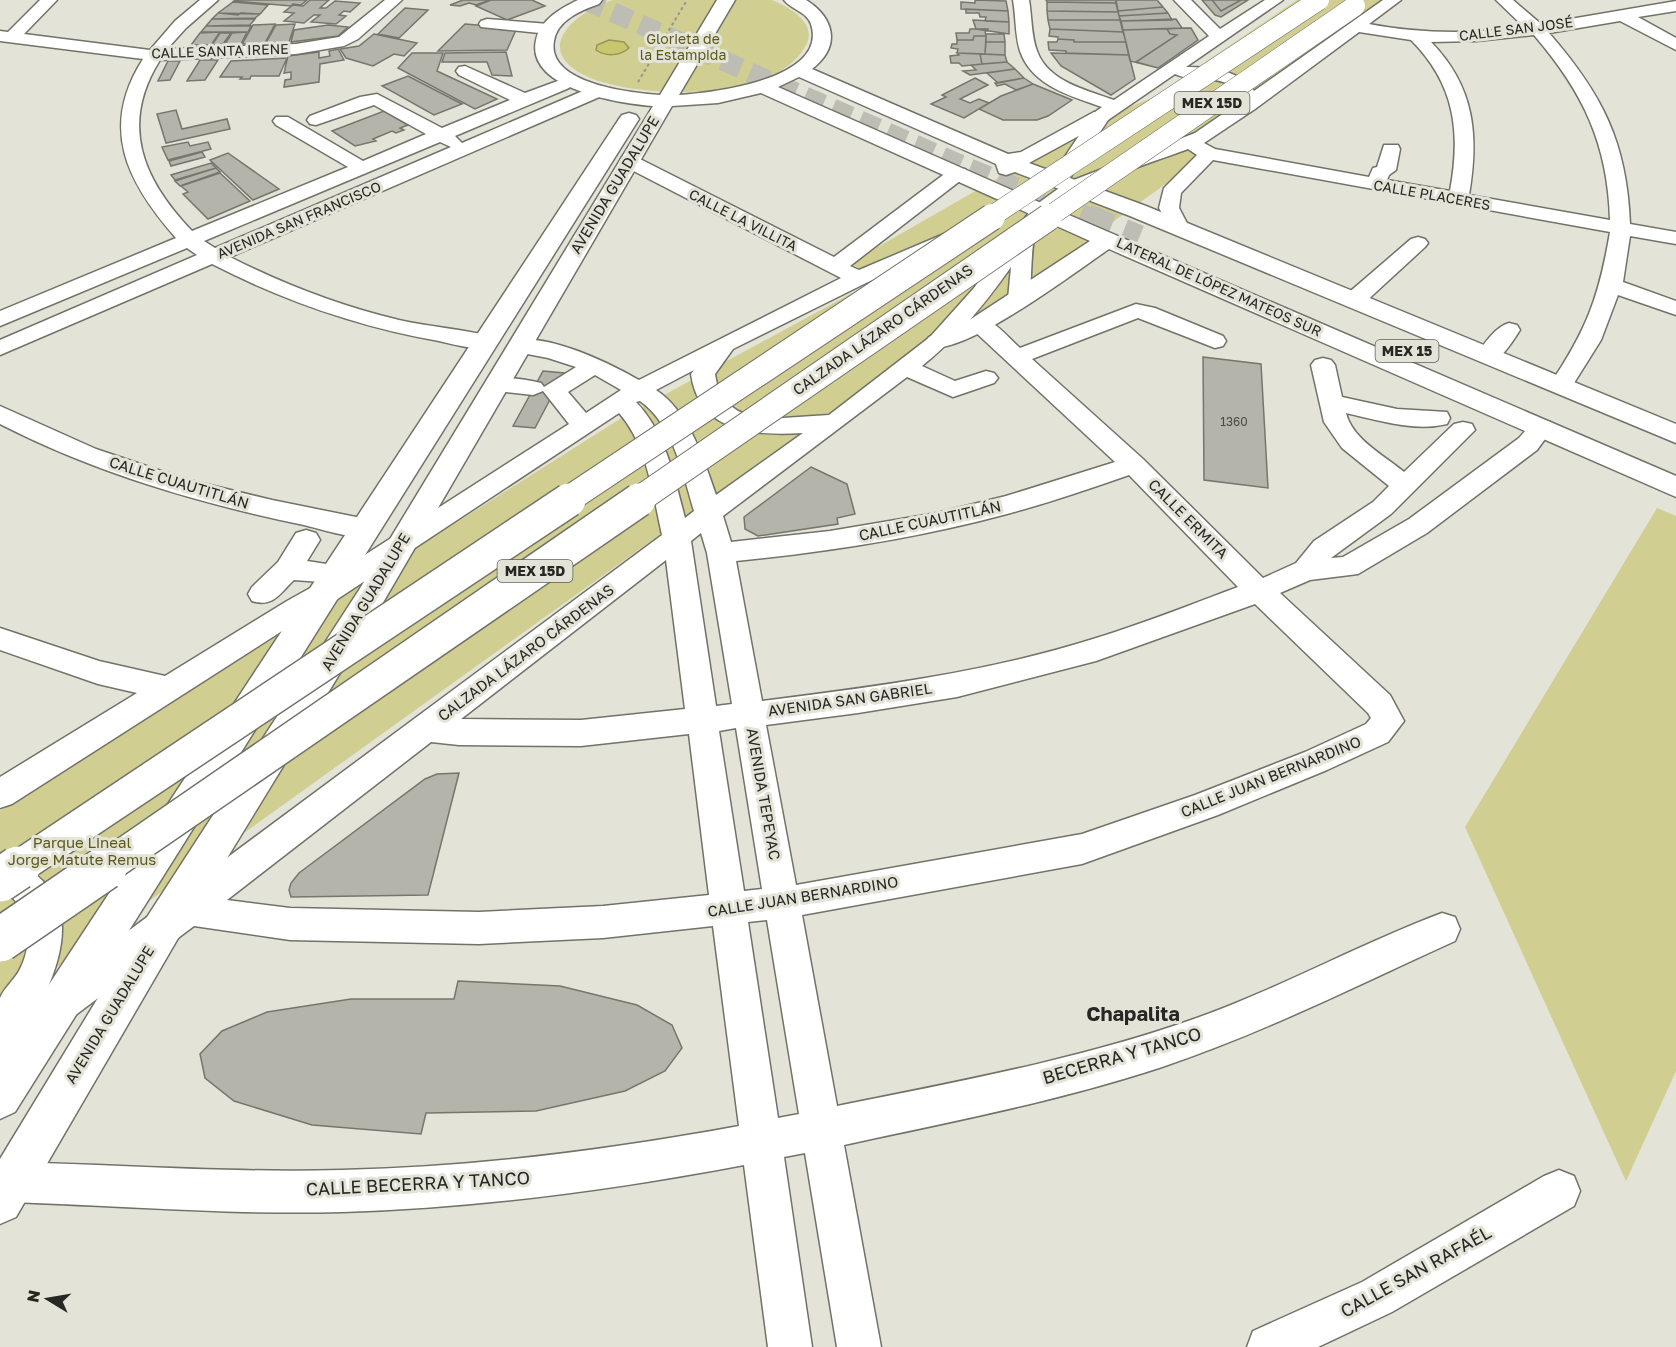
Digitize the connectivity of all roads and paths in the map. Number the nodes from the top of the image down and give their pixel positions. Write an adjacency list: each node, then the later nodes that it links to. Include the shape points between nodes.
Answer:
1 (49, 0): 20 (street, CALLE SANTA IRENE)
2 (210, 0): 25 (street, via 190,14)
3 (394, 0): 25 (street, CALLE SANTA IRENE, via 352,36 334,44)
4 (726, 0): 33 (main road, AVENIDA GUADALUPE)
5 (1021, 0): 36 (street, via 1029,51 1041,72)
6 (1182, 0): 21 (street)
7 (1275, 0): 21 (street, CALZADA LÁZARO CÁRDENAS)
8 (1320, 0): 120 (main road, MEX 15D, bridge)
9 (1394, 0): 17 (street, CALZADA LÁZARO CÁRDENAS)
10 (1504, 0): 18 (street)
11 (798, 1): 26 (main road, via 818,20 824,40 812,60)
12 (579, 2): 19 (main road)
13 (1355, 6): 125 (main road, CALZADA LÁZARO CÁRDENAS / MEX 15D, bridge)
14 (1676, 6): 15 (street, CALLE SAN JOSÉ)
15 (1622, 15): 18 (street, CALLE SAN JOSÉ); 23 (street)
16 (487, 24): 19 (street)
17 (1357, 27): 22 (street, CALLE SAN JOSÉ); 28 (street, CALZADA LÁZARO CÁRDENAS)
18 (1536, 28): 22 (street, CALLE SAN JOSÉ, via 1481,36); 55 (street, via 1573,72 1606,134 1619,179)
19 (549, 29): 30 (main road, via 544,53 549,63)
20 (6, 36): 25 (street, CALLE SANTA IRENE)
21 (1221, 37): 24 (street, CALZADA LÁZARO CÁRDENAS)
22 (1418, 37): 51 (street, via 1444,68 1460,111 1466,141)
23 (1676, 45)
24 (1206, 47): 28 (street, via 1215,58 1239,69); 29 (street, CALZADA LÁZARO CÁRDENAS)
25 (153, 55): 60 (street, via 130,105 128,143 147,190)
26 (799, 70): 31 (main road); 44 (main road)
27 (465, 71): 34 (street)
28 (1294, 72): 35 (street, CALZADA LÁZARO CÁRDENAS)
29 (1164, 75): 35 (street, via 1191,72 1225,78 1245,89); 36 (street, CALZADA LÁZARO CÁRDENAS)
30 (572, 81): 32 (main road); 34 (street, AVENIDA SAN FRANCISCO)
31 (762, 87): 33 (main road, via 718,97); 47 (main road, LATERAL DE LÓPEZ MATEOS SUR)
32 (598, 91): 33 (main road); 41 (street, AVENIDA SAN FRANCISCO)
33 (654, 93): 45 (main road, AVENIDA GUADALUPE); 73 (main road, AVENIDA GUADALUPE)
34 (525, 100): 39 (street, AVENIDA SAN FRANCISCO)
35 (1249, 105): 40 (street, CALZADA LÁZARO CÁRDENAS)
36 (1108, 111): 44 (main road, via 1027,157); 48 (street, CALZADA LÁZARO CÁRDENAS)
37 (282, 121): 46 (street)
38 (324, 124): 39 (street, via 390,105)
39 (441, 136): 41 (street); 46 (street, AVENIDA SAN FRANCISCO)
40 (1191, 143): 43 (street, CALLE PLACERES); 48 (street, CALZADA LÁZARO CÁRDENAS)
41 (466, 150): 52 (street, AVENIDA SAN FRANCISCO)
42 (1391, 150): 49 (street, via 1386,170 1380,172)
43 (1209, 154): 49 (street, CALLE PLACERES); 56 (street, via 1170,192 1169,208)
44 (1006, 161): 47 (main road, via 1005,171 996,177); 48 (main road)
45 (629, 162): 63 (street, CALLE LA VILLITA); 76 (main road, AVENIDA GUADALUPE)
46 (361, 169): 50 (street, AVENIDA SAN FRANCISCO)
47 (962, 175): 53 (main road, LATERAL DE LÓPEZ MATEOS SUR); 63 (street)
48 (1066, 184): 53 (street, CALZADA LÁZARO CÁRDENAS); 54 (main road)
49 (1376, 185): 51 (street, CALLE PLACERES)
50 (316, 188): 52 (street); 60 (street, AVENIDA SAN FRANCISCO)
51 (1458, 200): 55 (street, CALLE PLACERES)
52 (339, 204): 62 (street, AVENIDA SAN FRANCISCO)
53 (1033, 207): 57 (street, CALZADA LÁZARO CÁRDENAS); 58 (main road, LATERAL DE LÓPEZ MATEOS SUR); 64 (street, CALZADA LÁZARO CÁRDENAS)
54 (1143, 226): 56 (main road); 58 (main road, via 1113,210 1096,218 1094,227); 96 (main road, MEX 15); 97 (main road, MEX 15)
55 (1619, 228): 59 (street, CALLE PLACERES); 65 (street)
56 (1180, 229): 67 (main road)
57 (1025, 233): 66 (street); 74 (street, CALZADA LÁZARO CÁRDENAS, via 982,293)
58 (1105, 237): 66 (main road); 93 (main road, LATERAL DE LÓPEZ MATEOS SUR)
59 (1676, 238)
60 (189, 240): 62 (street); 69 (street, AVENIDA SAN FRANCISCO)
61 (1418, 243): 67 (street)
62 (214, 257): 73 (street, via 338,311 403,329); 77 (street, AVENIDA SAN FRANCISCO)
63 (835, 267): 64 (street, CALLE LA VILLITA)
64 (858, 278): 75 (street, CALZADA LÁZARO CÁRDENAS)
65 (1611, 285): 68 (street); 85 (street, via 1590,339)
66 (1019, 299): 70 (main road)
67 (1354, 300): 78 (main road)
68 (1676, 308)
69 (0, 319)
70 (980, 324): 74 (main road); 79 (street, CALLE ERMITA)
71 (1509, 330): 78 (street)
72 (1215, 341): 79 (street, via 1136,311)
73 (486, 342): 102 (main road, AVENIDA GUADALUPE)
74 (938, 342): 82 (street, CALZADA LÁZARO CÁRDENAS)
75 (724, 344): 87 (street, CALZADA LÁZARO CÁRDENAS); 91 (street, via 703,374 707,393 720,411 736,420 767,428)
76 (520, 346): 80 (street, AVENIDA TEPEYAC, via 562,352); 84 (main road, AVENIDA GUADALUPE)
77 (0, 348)
78 (1488, 356): 85 (main road)
79 (1017, 357): 98 (street, CALLE ERMITA)
80 (595, 364): 87 (street, AVENIDA TEPEYAC); 92 (street, via 554,390)
81 (1323, 365): 88 (street)
82 (905, 368): 83 (street, via 953,390); 91 (street, CALZADA LÁZARO CÁRDENAS)
83 (986, 378)
84 (497, 385): 86 (street); 105 (main road, AVENIDA GUADALUPE)
85 (1561, 386): 95 (main road)
86 (533, 388)
87 (630, 395): 92 (street, CALZADA LÁZARO CÁRDENAS); 101 (street, AVENIDA TEPEYAC, via 664,408 685,446); 103 (street, AVENIDA TEPEYAC, via 654,455)
88 (1331, 402): 90 (street, via 1388,438); 99 (street, via 1336,422 1351,442)
89 (0, 414): 102 (street, CALLE CUAUTITLÁN, via 80,452 141,473 245,504)
90 (1438, 418)
91 (836, 422): 101 (street, CALZADA LÁZARO CÁRDENAS)
92 (584, 426): 105 (street, CALZADA LÁZARO CÁRDENAS)
93 (1541, 428): 100 (main road, LATERAL DE LÓPEZ MATEOS SUR); 108 (street, via 1528,444 1418,526 1348,567)
94 (1463, 430): 99 (street)
95 (1676, 434)
96 (1676, 450)
97 (1676, 464)
98 (1134, 465): 106 (street, CALLE CUAUTITLÁN, via 1008,504 919,525 819,543); 110 (street, CALLE ERMITA)
99 (1405, 486): 108 (street, via 1368,520 1324,548)
100 (1676, 487)
101 (708, 514): 103 (street, CALZADA LÁZARO CÁRDENAS); 106 (street, AVENIDA TEPEYAC)
102 (366, 528): 109 (main road, AVENIDA GUADALUPE)
103 (677, 539): 115 (street, AVENIDA TEPEYAC); 117 (street, CALZADA LÁZARO CÁRDENAS)
104 (306, 540): 107 (street)
105 (403, 543): 109 (street, CALZADA LÁZARO CÁRDENAS); 123 (main road, AVENIDA GUADALUPE)
106 (721, 553): 114 (street, AVENIDA TEPEYAC)
107 (288, 569): 109 (street); 111 (street)
108 (1306, 570): 110 (street, AVENIDA SAN GABRIEL)
109 (329, 585): 113 (street, CALZADA LÁZARO CÁRDENAS); 126 (main road, AVENIDA GUADALUPE)
110 (1259, 591): 114 (street, AVENIDA SAN GABRIEL, via 1096,650 957,685); 116 (street, CALLE ERMITA, via 1379,704)
111 (262, 594)
112 (0, 639): 113 (street, via 98,672)
113 (167, 688): 118 (street, CALZADA LÁZARO CÁRDENAS)
114 (749, 714): 115 (street, AVENIDA SAN GABRIEL); 121 (street, AVENIDA TEPEYAC)
115 (704, 720): 117 (street, AVENIDA SAN GABRIEL, via 581,733); 122 (street, AVENIDA TEPEYAC)
116 (1388, 720): 121 (street, CALLE JUAN BERNARDINO, via 1377,733 1316,761 1082,849)
117 (427, 729): 123 (street, CALZADA LÁZARO CÁRDENAS)
118 (0, 794)
119 (0, 874): 127 (street, via 15,878 37,898 46,924 43,956 35,979)
120 (0, 880)
121 (782, 903): 122 (street, CALLE JUAN BERNARDINO); 130 (street, AVENIDA TEPEYAC)
122 (730, 909): 123 (street, CALLE JUAN BERNARDINO, via 603,922 479,928); 131 (street, AVENIDA TEPEYAC)
123 (176, 918): 126 (street, CALZADA LÁZARO CÁRDENAS); 132 (main road, AVENIDA GUADALUPE)
124 (1442, 929): 130 (street, BECERRA Y TANCO, via 1189,1039 1081,1071)
125 (0, 940)
126 (58, 1005): 128 (street, CALZADA LÁZARO CÁRDENAS); 129 (main road, AVENIDA GUADALUPE)
127 (0, 1026)
128 (0, 1049)
129 (0, 1097)
130 (821, 1131): 131 (street, CALLE BECERRA Y TANCO); 135 (street, AVENIDA TEPEYAC)
131 (763, 1143): 132 (street, CALLE BECERRA Y TANCO, via 532,1178 344,1191); 134 (street, AVENIDA TEPEYAC)
132 (5, 1191)
133 (1559, 1191): 136 (street, CALLE SAN RAFAÉL, via 1377,1297)
134 (790, 1347)
135 (859, 1347)
136 (1269, 1347)

